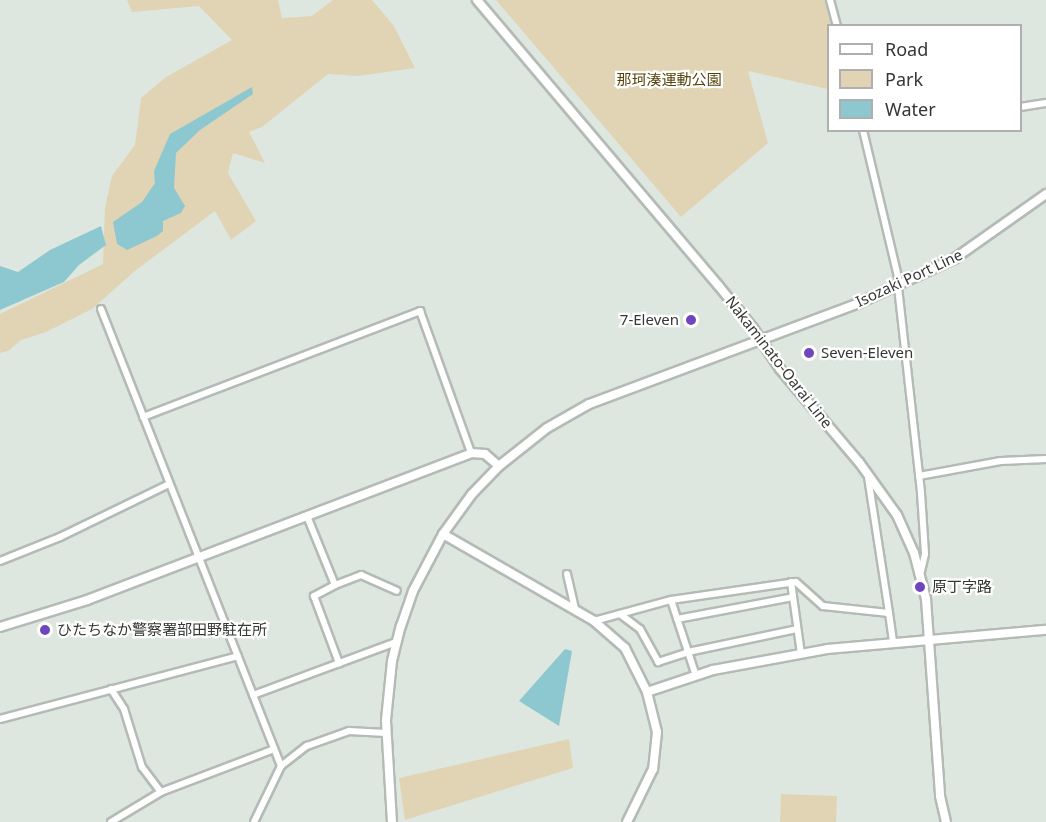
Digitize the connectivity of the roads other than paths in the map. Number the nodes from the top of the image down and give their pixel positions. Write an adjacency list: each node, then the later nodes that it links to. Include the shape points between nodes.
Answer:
1 (477, 0): 10 (main road, Nakaminato-Oarai Line)
2 (830, 0): 3 (street)
3 (836, 24)
4 (1046, 103): 5 (street)
5 (1022, 107)
6 (863, 132): 8 (street)
7 (1046, 194): 8 (main road, Isozaki Port Line, via 954,259)
8 (899, 286): 10 (main road, Isozaki Port Line); 16 (street)
9 (101, 309): 11 (street)
10 (761, 340): 14 (main road, Isozaki Port Line, via 589,404 547,429); 15 (main road, Nakaminato-Oarai Line, via 780,369)
11 (142, 417): 12 (street, via 420,311); 17 (street)
12 (471, 453): 14 (main road, via 485,454); 18 (main road)
13 (1046, 459): 16 (street, via 1001,461)
14 (499, 466): 19 (main road, Isozaki Port Line)
15 (866, 472): 22 (main road, Nakaminato-Oarai Line, via 897,514); 30 (street)
16 (919, 476): 22 (street, via 925,554)
17 (169, 484): 20 (street); 21 (street, via 60,537)
18 (307, 516): 20 (main road); 25 (street)
19 (442, 534): 29 (main road); 38 (main road, Isozaki Port Line, via 413,591)
20 (199, 557): 34 (main road, via 87,600); 42 (street)
21 (0, 561)
22 (921, 572): 37 (main road, Nakaminato-Oarai Line)
23 (567, 574): 29 (street)
24 (791, 582): 27 (street); 28 (street); 30 (street, via 824,606)
25 (335, 585): 26 (street, via 361,574); 43 (street, via 314,596)
26 (397, 591)
27 (793, 597): 32 (street); 35 (street)
28 (671, 600): 31 (street); 32 (street)
29 (575, 610): 33 (main road)
30 (889, 613): 39 (street)
31 (620, 614): 33 (street); 40 (street, via 640,629 658,662)
32 (677, 619): 40 (street)
33 (594, 621): 46 (main road, via 625,648)
34 (0, 627)
35 (797, 629): 40 (street); 41 (street)
36 (1046, 630): 37 (main road)
37 (930, 640): 39 (main road); 57 (main road, Nakaminato-Oarai Line, via 940,796)
38 (396, 642): 43 (street); 49 (main road, Isozaki Port Line)
39 (893, 642): 41 (main road)
40 (688, 652): 44 (street)
41 (801, 654): 44 (main road)
42 (237, 656): 45 (street); 47 (street)
43 (339, 663): 47 (street)
44 (696, 676): 46 (main road)
45 (111, 689): 48 (street); 52 (street, via 124,709 142,767)
46 (646, 692): 56 (main road, via 657,732 657,751 653,769)
47 (253, 695): 50 (street)
48 (0, 719)
49 (386, 733): 51 (street, via 349,731 307,746); 55 (main road, Isozaki Port Line)
50 (273, 749): 51 (street); 52 (street)
51 (281, 766): 54 (street)
52 (161, 792): 53 (street)
53 (111, 822)
54 (254, 822)
55 (392, 822)
56 (627, 822)
57 (946, 822)

